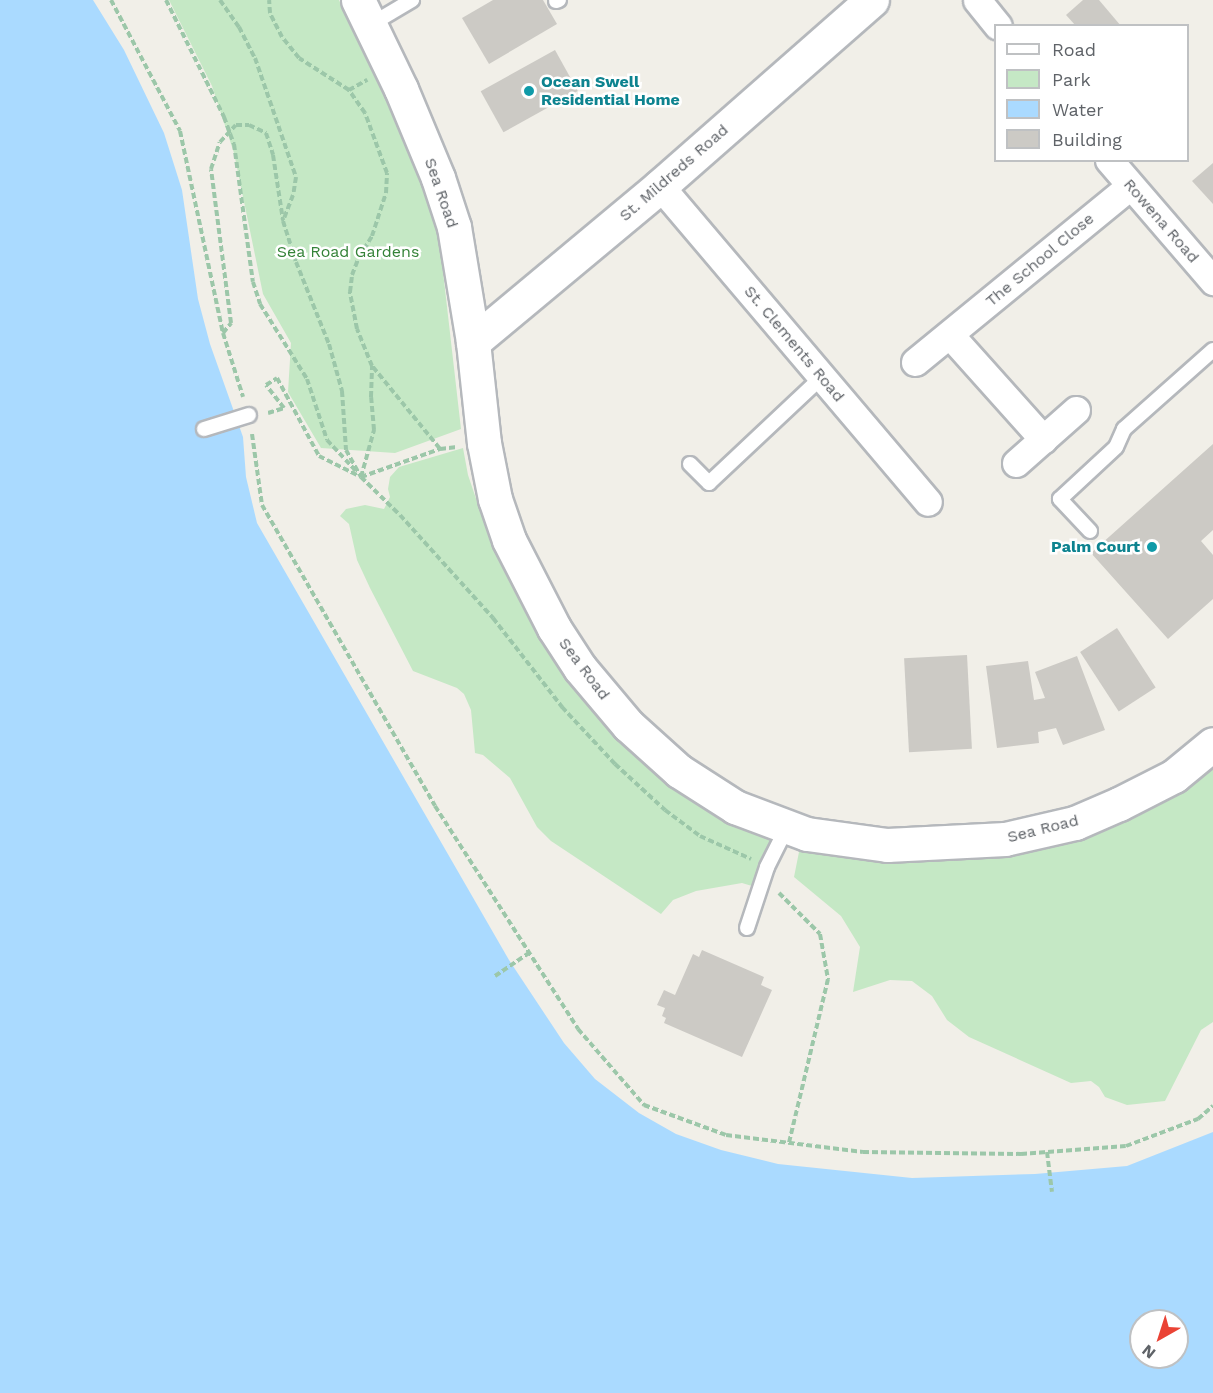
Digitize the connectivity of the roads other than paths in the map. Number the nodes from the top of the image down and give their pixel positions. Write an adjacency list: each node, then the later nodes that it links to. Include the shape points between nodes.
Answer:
1 (412, 0): 4 (lane)
2 (872, 0): 7 (street, St. Mildreds Road)
3 (976, 0): 5 (street)
4 (364, 13): 11 (street, Sea Road, via 438,178 454,227)
5 (996, 24)
6 (1111, 162): 8 (street, Rowena Road)
7 (660, 186): 11 (street, St. Mildreds Road); 14 (street, St. Clements Road)
8 (1130, 186): 9 (street, Rowena Road); 10 (street, The School Close)
9 (1213, 281)
10 (950, 335): 13 (street, The School Close); 18 (street)
11 (473, 342): 24 (street, Sea Road, via 484,443 495,499 509,540 554,628 580,668 628,725 679,771 735,807)
12 (1213, 350): 22 (lane, via 1124,429 1116,447 1060,499)
13 (915, 362)
14 (822, 377): 20 (lane, via 709,483); 21 (street, St. Clements Road)
15 (1076, 410): 18 (street)
16 (249, 415): 17 (lane)
17 (204, 429)
18 (1043, 440): 19 (street)
19 (1016, 463)
20 (690, 464)
21 (928, 502)
22 (1090, 531)
23 (1213, 744): 24 (street, Sea Road, via 1174,776 1119,804 1075,823 1005,839 887,844 807,834)
24 (787, 826): 25 (lane, via 767,867)
25 (747, 927)

